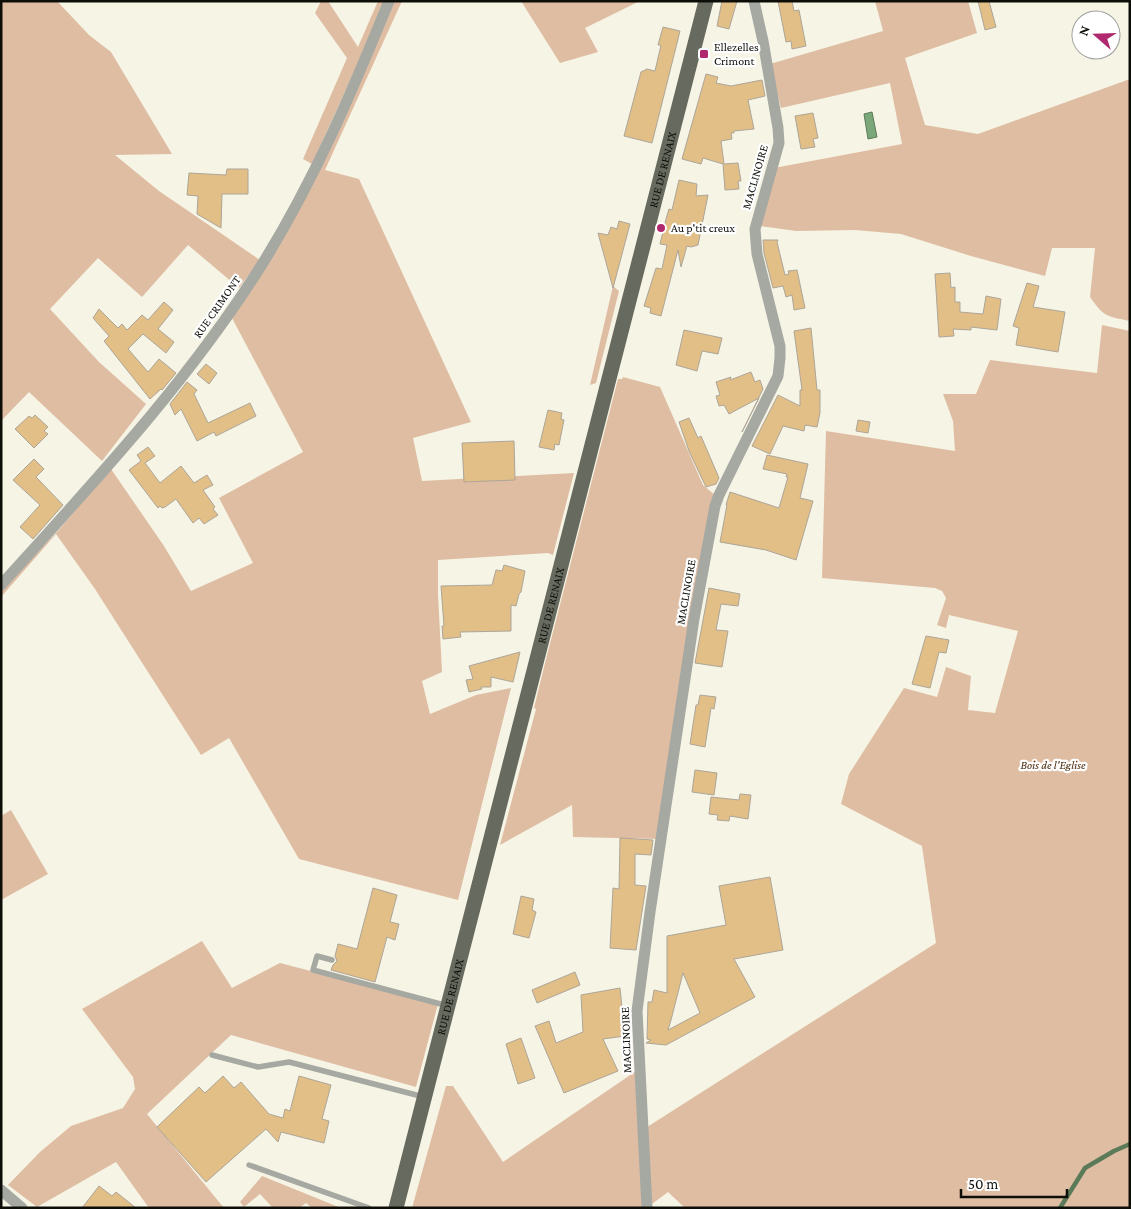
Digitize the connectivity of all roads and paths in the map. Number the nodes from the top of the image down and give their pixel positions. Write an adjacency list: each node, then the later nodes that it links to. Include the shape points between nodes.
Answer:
1 (390, 1): 4 (street, RUE CRIMONT, via 316,167 286,224 241,296 175,386)
2 (706, 1): 6 (main road, RUE DE RENAIX)
3 (754, 1): 14 (street, MACLINOIRE, via 779,144 755,229 757,254 778,333 780,358 778,376 715,506 694,619 637,1011)
4 (1, 585)
5 (332, 960): 6 (lane, via 317,956 313,970)
6 (448, 1006): 8 (main road, RUE DE RENAIX)
7 (212, 1055): 8 (lane, via 258,1067 289,1062)
8 (424, 1097): 13 (main road, RUE DE RENAIX)
9 (249, 1165): 12 (lane)
10 (1, 1190): 11 (street)
11 (22, 1208)
12 (369, 1208)
13 (396, 1208)
14 (647, 1208)

